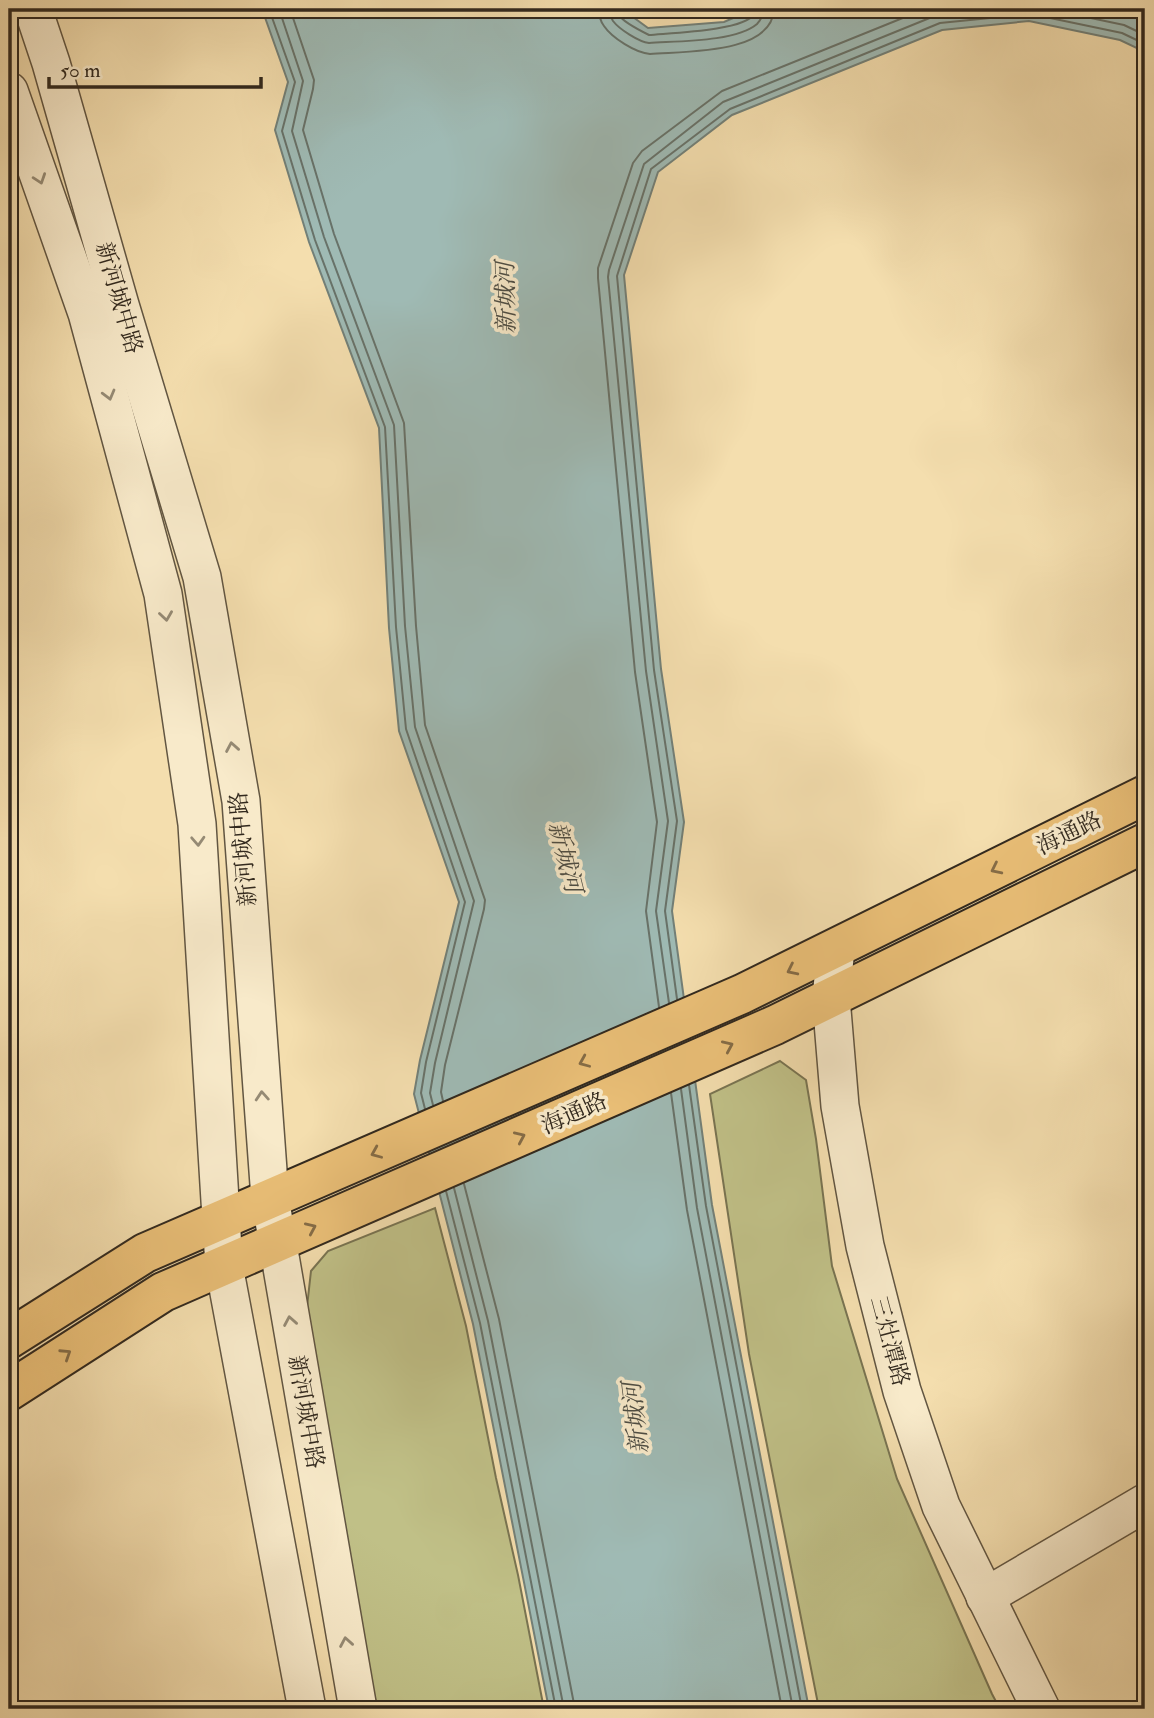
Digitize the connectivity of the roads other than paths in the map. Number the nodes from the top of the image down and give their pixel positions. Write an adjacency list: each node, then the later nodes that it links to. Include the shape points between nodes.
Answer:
1 (33, 9): 7 (street, 新河城中路, one-way to 1, via 241,801 202,577)
2 (9, 92): 8 (street, 新河城中路, one-way to 8, via 87,313 163,594 197,824)
3 (1145, 796): 5 (main road, 海通路, one-way to 5)
4 (1145, 843): 6 (main road, 海通路)
5 (836, 948): 6 (street, 三灶潭路); 7 (main road, 海通路, one-way to 7, via 742,994)
6 (831, 998): 9 (main road, 海通路, one-way to 6); 14 (street, 三灶潭路, via 840,1106 865,1246 902,1391 941,1506)
7 (270, 1198): 8 (main road, 海通路); 9 (street, 新河城中路)
8 (221, 1219): 10 (street, 新河城中路); 11 (main road, 海通路, via 145,1253)
9 (277, 1243): 10 (main road, 海通路); 16 (street, 新河城中路, one-way to 9)
10 (224, 1266): 12 (main road, 海通路, one-way to 10, via 163,1292); 15 (street, 新河城中路)
11 (9, 1339)
12 (9, 1391)
13 (1145, 1503): 14 (street)
14 (985, 1597): 17 (street, 三灶潭路)
15 (307, 1709)
16 (358, 1709)
17 (1041, 1709)

